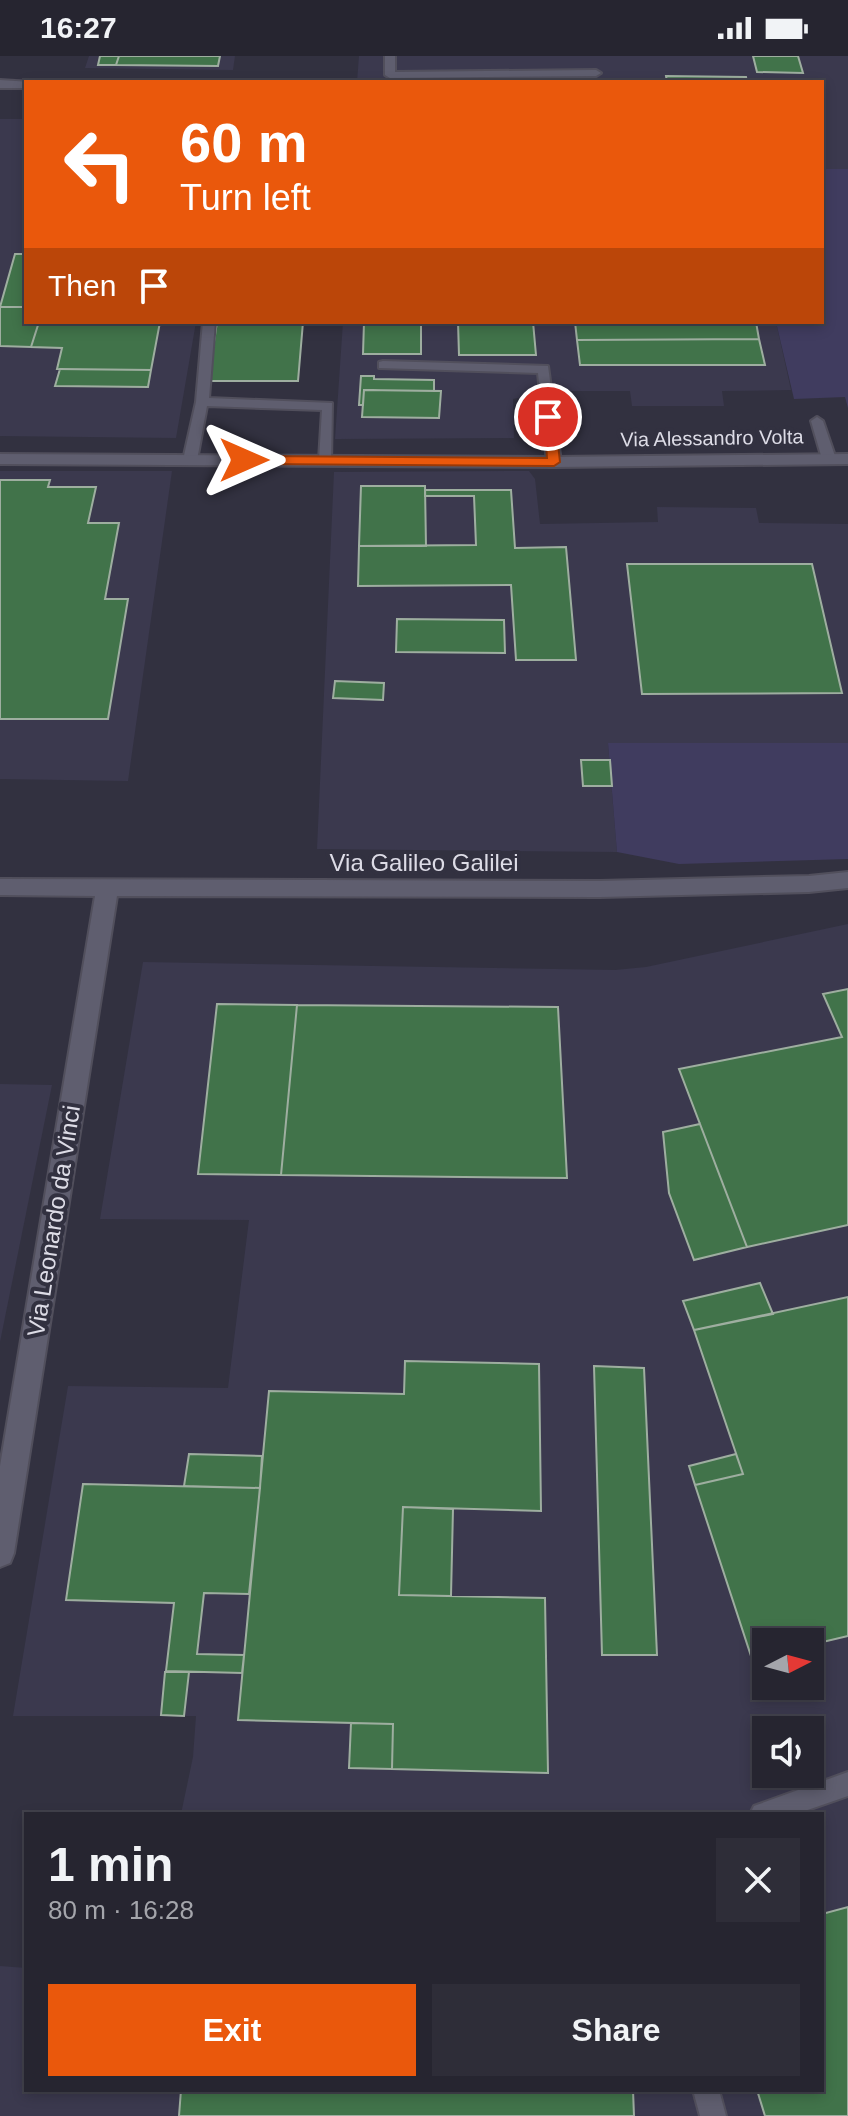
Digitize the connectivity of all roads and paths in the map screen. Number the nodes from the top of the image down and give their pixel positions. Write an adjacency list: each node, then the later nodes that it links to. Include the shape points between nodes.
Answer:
1 (390, 56): 2 (lane, via 390,75)
2 (596, 73)
3 (0, 84): 4 (street)
4 (24, 84)
5 (209, 324): 7 (lane)
6 (383, 365): 14 (lane, via 544,369)
7 (202, 402): 12 (lane); 13 (lane, via 328,406)
8 (817, 421): 10 (lane)
9 (0, 459): 12 (street, Via Alessandro Volta)
10 (829, 459): 11 (street, Via Alessandro Volta); 14 (street, Via Alessandro Volta)
11 (848, 459)
12 (190, 460): 13 (street, Via Alessandro Volta)
13 (326, 460): 14 (street, Via Alessandro Volta)
14 (554, 462)
15 (848, 880): 17 (street, Via Galileo Galilei, via 600,889)
16 (0, 887): 17 (street, Via Galileo Galilei)
17 (107, 889): 18 (street, Via Leonardo da Vinci)
18 (0, 1553)
19 (848, 1784): 20 (lane)
20 (768, 1812)
21 (707, 2092): 22 (lane)
22 (713, 2116)

